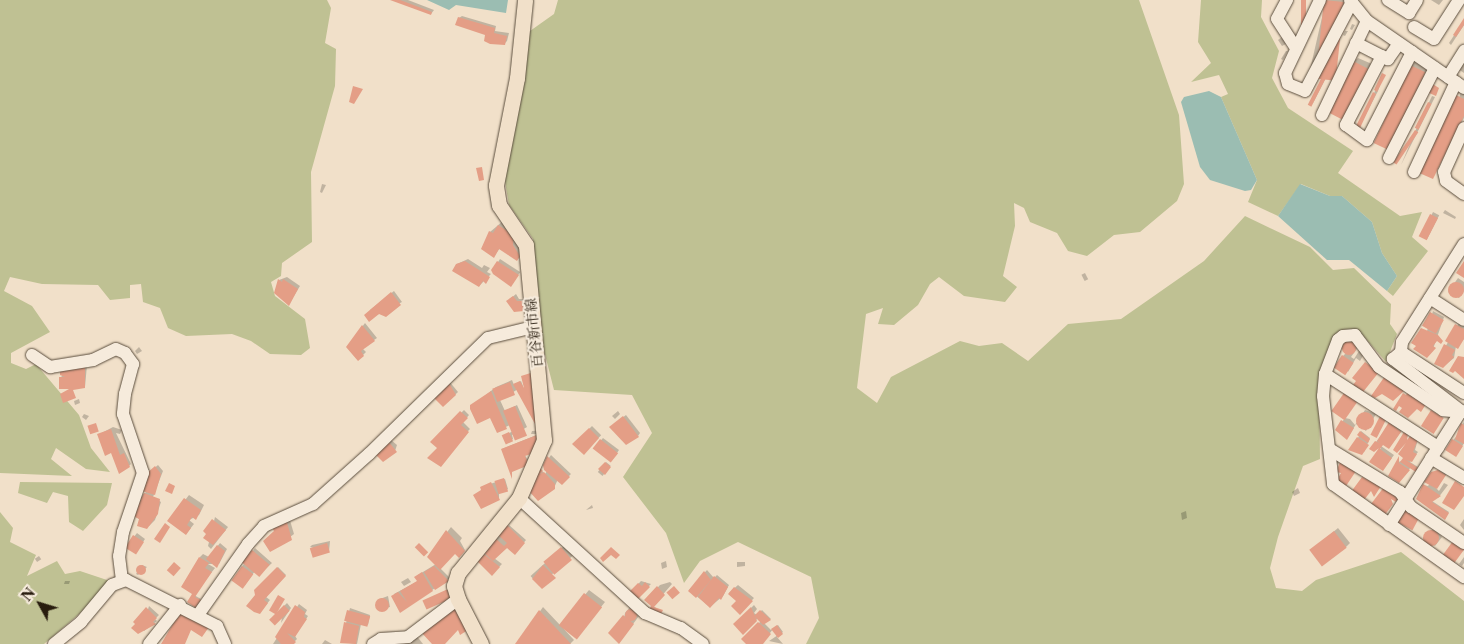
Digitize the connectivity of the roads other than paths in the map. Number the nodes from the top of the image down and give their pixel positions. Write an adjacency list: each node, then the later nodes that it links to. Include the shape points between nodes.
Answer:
1 (525, 0): 26 (main road, 百谷新市線, via 517,78 496,185 499,205 526,245)
2 (1287, 0): 12 (street, via 1277,19)
3 (1320, 0): 12 (street)
4 (1388, 0): 5 (street, via 1409,13)
5 (1417, 0)
6 (1459, 0): 9 (street, via 1434,39)
7 (1351, 1): 8 (street); 12 (street, via 1304,91 1288,84 1285,73)
8 (1367, 21): 10 (street); 11 (street)
9 (1414, 27)
10 (1356, 43): 15 (street); 18 (street)
11 (1399, 43): 14 (street); 15 (street, via 1388,59)
12 (1296, 48)
13 (1464, 51): 17 (street)
14 (1412, 52): 15 (street, via 1367,140 1346,125); 16 (street)
15 (1382, 56)
16 (1435, 68): 17 (street); 20 (street)
17 (1456, 82): 21 (street)
18 (1322, 115)
19 (1464, 128): 22 (street, via 1444,172 1446,181)
20 (1389, 158)
21 (1414, 172)
22 (1464, 194)
23 (1463, 247): 24 (street)
24 (1430, 298): 25 (street); 27 (street, via 1402,342)
25 (1464, 320)
26 (533, 327): 36 (main road, 百谷新市線, via 544,440); 44 (street, via 488,338 314,504 264,526)
27 (1401, 352): 30 (street); 31 (street, via 1392,359)
28 (32, 355): 41 (street, via 50,367 93,360 116,349 125,353 133,364 123,414 143,473 123,532 119,556)
29 (1326, 374): 31 (street, via 1338,340 1355,335 1379,367 1444,410); 32 (street); 33 (street, via 1323,396)
30 (1464, 393)
31 (1463, 412): 32 (street)
32 (1438, 447): 34 (street)
33 (1331, 450): 37 (street, via 1400,492); 38 (street, via 1333,484)
34 (1431, 458): 35 (street); 37 (street)
35 (1464, 478)
36 (518, 498): 42 (main road, 百谷新市線, via 458,573 454,586); 50 (street, via 645,613 681,628)
37 (1405, 499): 38 (street); 39 (street, via 1411,507)
38 (1389, 524): 40 (street)
39 (1464, 543)
40 (1464, 577)
41 (122, 582): 43 (street); 45 (street, via 112,585 81,622)
42 (458, 599): 48 (street, via 408,637 381,639); 49 (main road, 百谷新市線)
43 (180, 605): 44 (street); 46 (street)
44 (198, 614): 47 (street, via 217,626)
45 (54, 644)
46 (149, 644)
47 (225, 644)
48 (373, 644)
49 (481, 644)
50 (703, 644)

